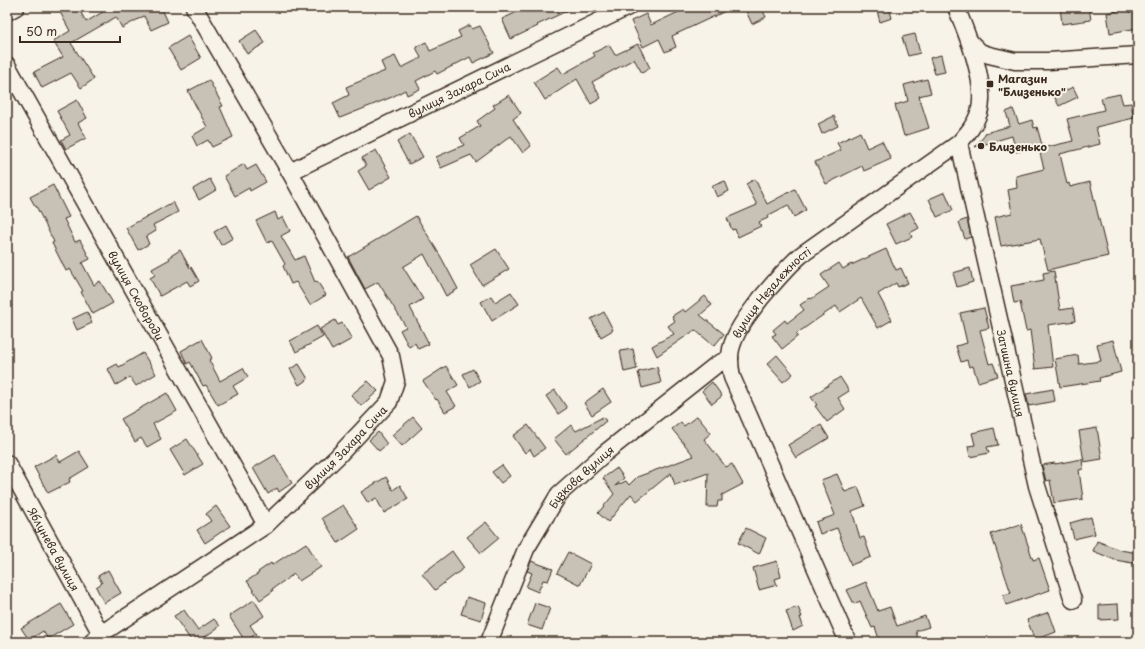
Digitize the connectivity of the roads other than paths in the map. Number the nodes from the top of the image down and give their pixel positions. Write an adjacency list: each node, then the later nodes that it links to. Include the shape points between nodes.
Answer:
1 (16, 7): 5 (street)
2 (194, 7): 10 (street, вулиця Захара Сича)
3 (628, 7): 10 (street, вулиця Захара Сича)
4 (956, 7): 6 (street, вулиця Незалежності)
5 (7, 12)
6 (970, 42): 7 (street, via 980,52 1015,61); 9 (street, вулиця Незалежності, via 980,83 981,103 974,124)
7 (1138, 55)
8 (7, 65): 13 (street, вулиця Сковороди)
9 (959, 144): 11 (street, вулиця Незалежності, via 791,264 739,328); 14 (street, Затишна вулиця, via 1037,486)
10 (290, 172): 13 (street, вулиця Захара Сича, via 392,356 396,381 388,402 337,457)
11 (730, 358): 16 (street, Бузкова вулиця, via 716,365 604,453 559,494 526,549); 17 (street, вулиця Незалежності, via 732,376)
12 (7, 464): 15 (street, Яблунева вулиця)
13 (266, 525): 15 (street, вулиця Захара Сича)
14 (1073, 600)
15 (97, 638)
16 (490, 642)
17 (848, 642)

